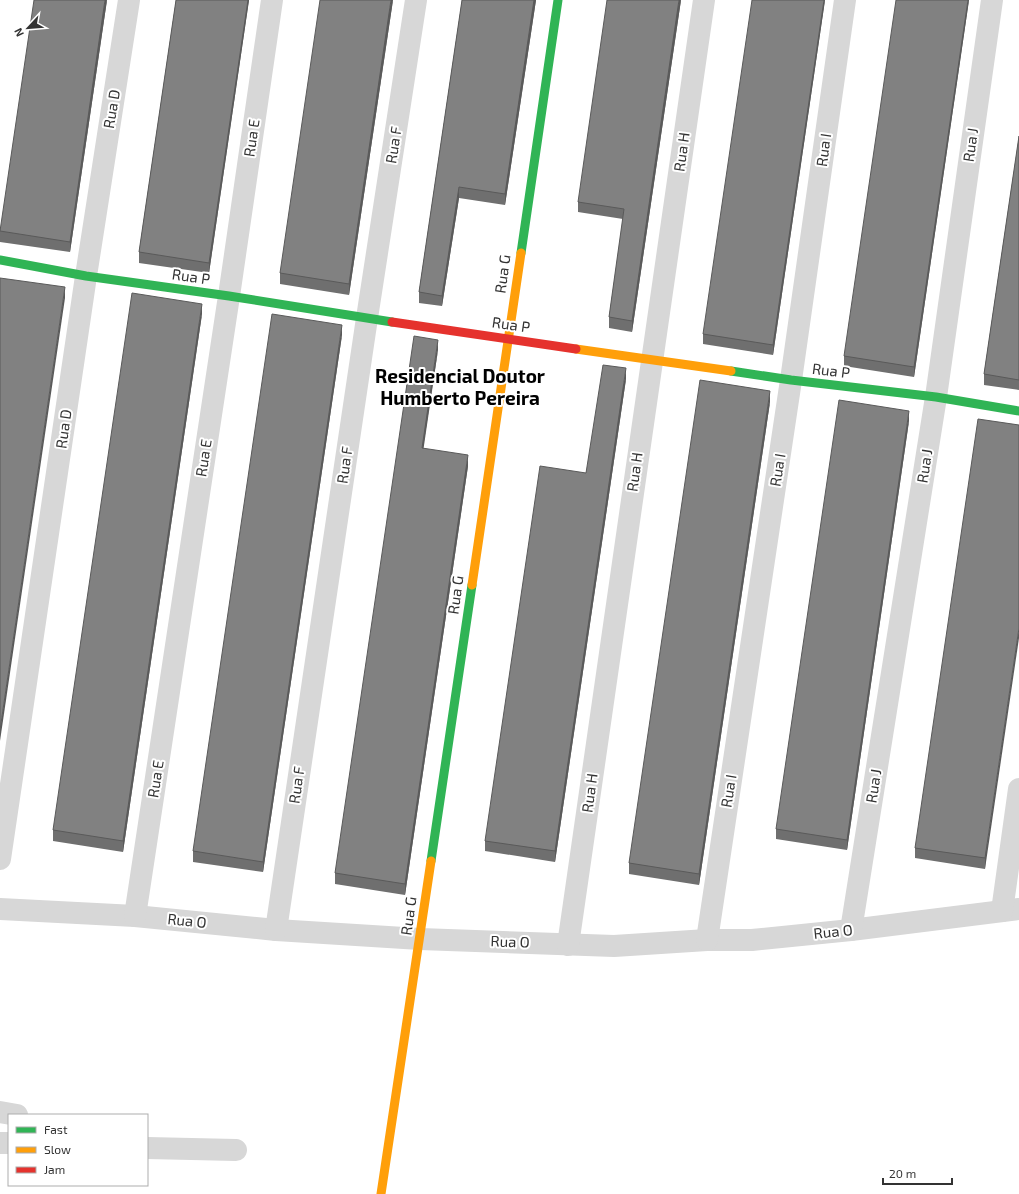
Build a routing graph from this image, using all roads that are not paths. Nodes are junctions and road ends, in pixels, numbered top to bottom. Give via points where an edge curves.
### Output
1 (129, 0) edge
2 (272, 0) edge
3 (416, 0) edge
4 (558, 0) edge
5 (704, 0) edge
6 (845, 0) edge
7 (992, 0) edge
8 (0, 260) edge
9 (86, 276) junction
10 (228, 296) junction
11 (367, 318) junction
12 (508, 338) junction
13 (651, 360) junction
14 (791, 380) junction
15 (936, 397) junction
16 (1019, 411) edge
17 (1019, 789) edge
18 (0, 859) edge
19 (0, 909) edge
20 (1010, 910) edge
21 (135, 916) junction
22 (276, 930) junction
23 (851, 930) junction
24 (420, 939) junction
25 (707, 940) junction
26 (568, 945) junction
27 (0, 1112) edge
28 (11, 1114) edge
29 (148, 1147) edge
30 (236, 1150) dead end
31 (381, 1194) edge

1 - 9 street, Rua D
2 - 10 street, Rua E
3 - 11 street, Rua F
4 - 12 street, Rua G
5 - 13 street, Rua H
6 - 14 street, Rua I
7 - 15 street, Rua J
8 - 9 street, Rua P
9 - 10 street, Rua P
9 - 18 street, Rua D
10 - 11 street, Rua P
10 - 21 street, Rua E
11 - 12 street, Rua P
11 - 22 street, Rua F
12 - 13 street, Rua P
12 - 24 street, Rua G
13 - 14 street, Rua P
13 - 26 street, Rua H
14 - 15 street, Rua P
14 - 25 street, Rua I
15 - 16 street, Rua P
15 - 23 street, Rua J
17 - 20 street
19 - 21 street, Rua O
20 - 23 street, Rua O
21 - 22 street, Rua O
22 - 24 street, Rua O
23 - 25 street, Rua O via 752,940
24 - 26 street, Rua O
24 - 31 street, Rua G
25 - 26 street, Rua O via 614,946
27 - 28 street
29 - 30 street

